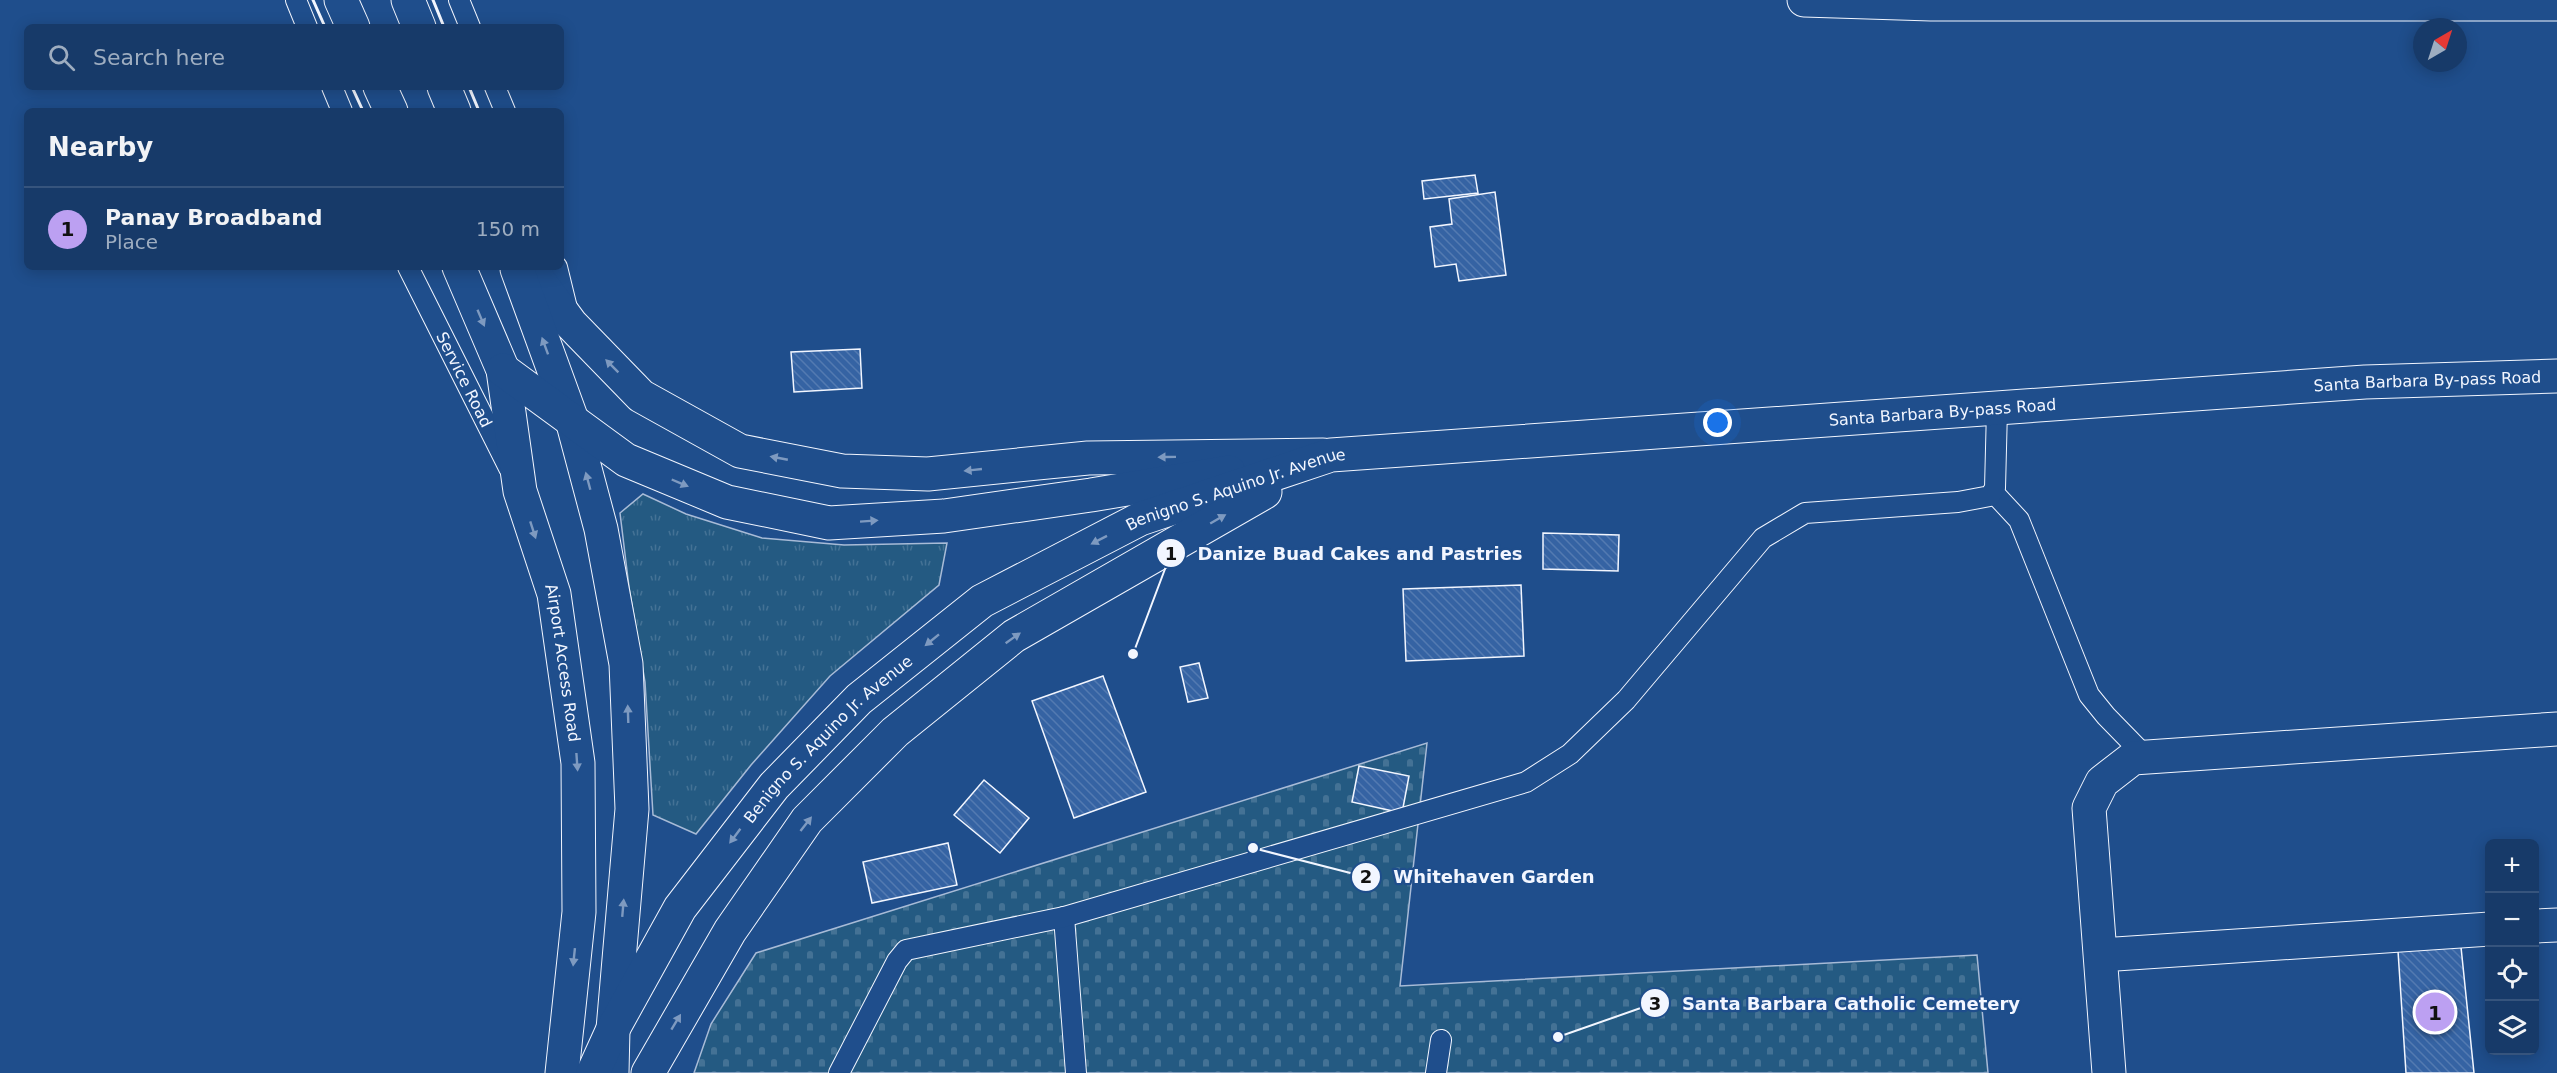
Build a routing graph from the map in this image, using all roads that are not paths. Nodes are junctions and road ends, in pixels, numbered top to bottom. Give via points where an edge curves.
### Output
1 (296, 0) edge
2 (341, 0) edge
3 (408, 0) edge
4 (459, 0) edge
5 (1804, 0) edge
6 (2557, 4) edge
7 (306, 24) edge
8 (352, 24) edge
9 (418, 24) edge
10 (469, 24) edge
11 (333, 90) edge
12 (381, 90) edge
13 (445, 90) edge
14 (496, 90) edge
15 (341, 108) edge
16 (390, 108) edge
17 (453, 108) edge
18 (504, 108) edge
19 (410, 270) edge
20 (460, 270) edge
21 (517, 270) edge
22 (531, 270) edge
23 (558, 270) edge
24 (571, 324) junction
25 (503, 370) junction
26 (2557, 376) edge
27 (1997, 409) junction
28 (572, 420) junction
29 (1330, 454) junction
30 (520, 491) junction
31 (1993, 492) junction
32 (2557, 729) edge
33 (2146, 757) junction
34 (1064, 917) junction
35 (2557, 925) edge
36 (2539, 926) edge
37 (2485, 929) edge
38 (2101, 955) junction
39 (613, 1029) junction
40 (1441, 1040) dead end
41 (562, 1073) edge
42 (593, 1073) edge
43 (612, 1073) edge
44 (648, 1073) edge
45 (839, 1073) edge
46 (1076, 1073) edge
47 (1436, 1073) edge
48 (2109, 1073) edge

1 - 7 lane
2 - 8 main road
3 - 9 main road
4 - 10 lane
5 - 6 main road via 1931,4
11 - 15 lane
12 - 16 main road
13 - 17 main road
14 - 18 lane
19 - 30 lane, Service Road
20 -> 25 main road, Airport Access Road
28 -> 21 main road
22 - 24 main road
23 - 24 lane
29 -> 24 main road via 1088,458 928,474 842,471 740,451 641,396
25 - 28 main road
25 - 30 main road, Airport Access Road
26 - 27 main road, Santa Barbara By-pass Road via 2366,382
27 - 29 main road, Santa Barbara By-pass Road
27 - 31 lane
28 -> 29 main road via 626,460 727,502 829,524 944,516
39 -> 28 main road via 632,809 626,664 601,529
29 -> 39 main road, Benigno S. Aquino Jr. Avenue via 1140,519 982,601 859,699 774,786 680,909
44 -> 29 main road, Benigno S. Aquino Jr. Avenue via 730,931 807,820 895,732 1014,636
30 -> 41 main road, Airport Access Road via 554,594 578,763 579,912
31 - 33 lane via 2019,520 2090,694
31 - 34 lane via 1985,498 1958,502 1805,513 1763,538 1626,700 1570,754 1526,782
32 - 33 main road
33 - 38 main road via 2133,758 2102,782 2090,808
34 - 45 lane via 906,950
34 - 46 lane
35 - 36 main road
37 - 38 main road
38 - 48 main road
39 - 42 main road, Benigno S. Aquino Jr. Avenue
39 - 43 main road
40 - 47 lane

